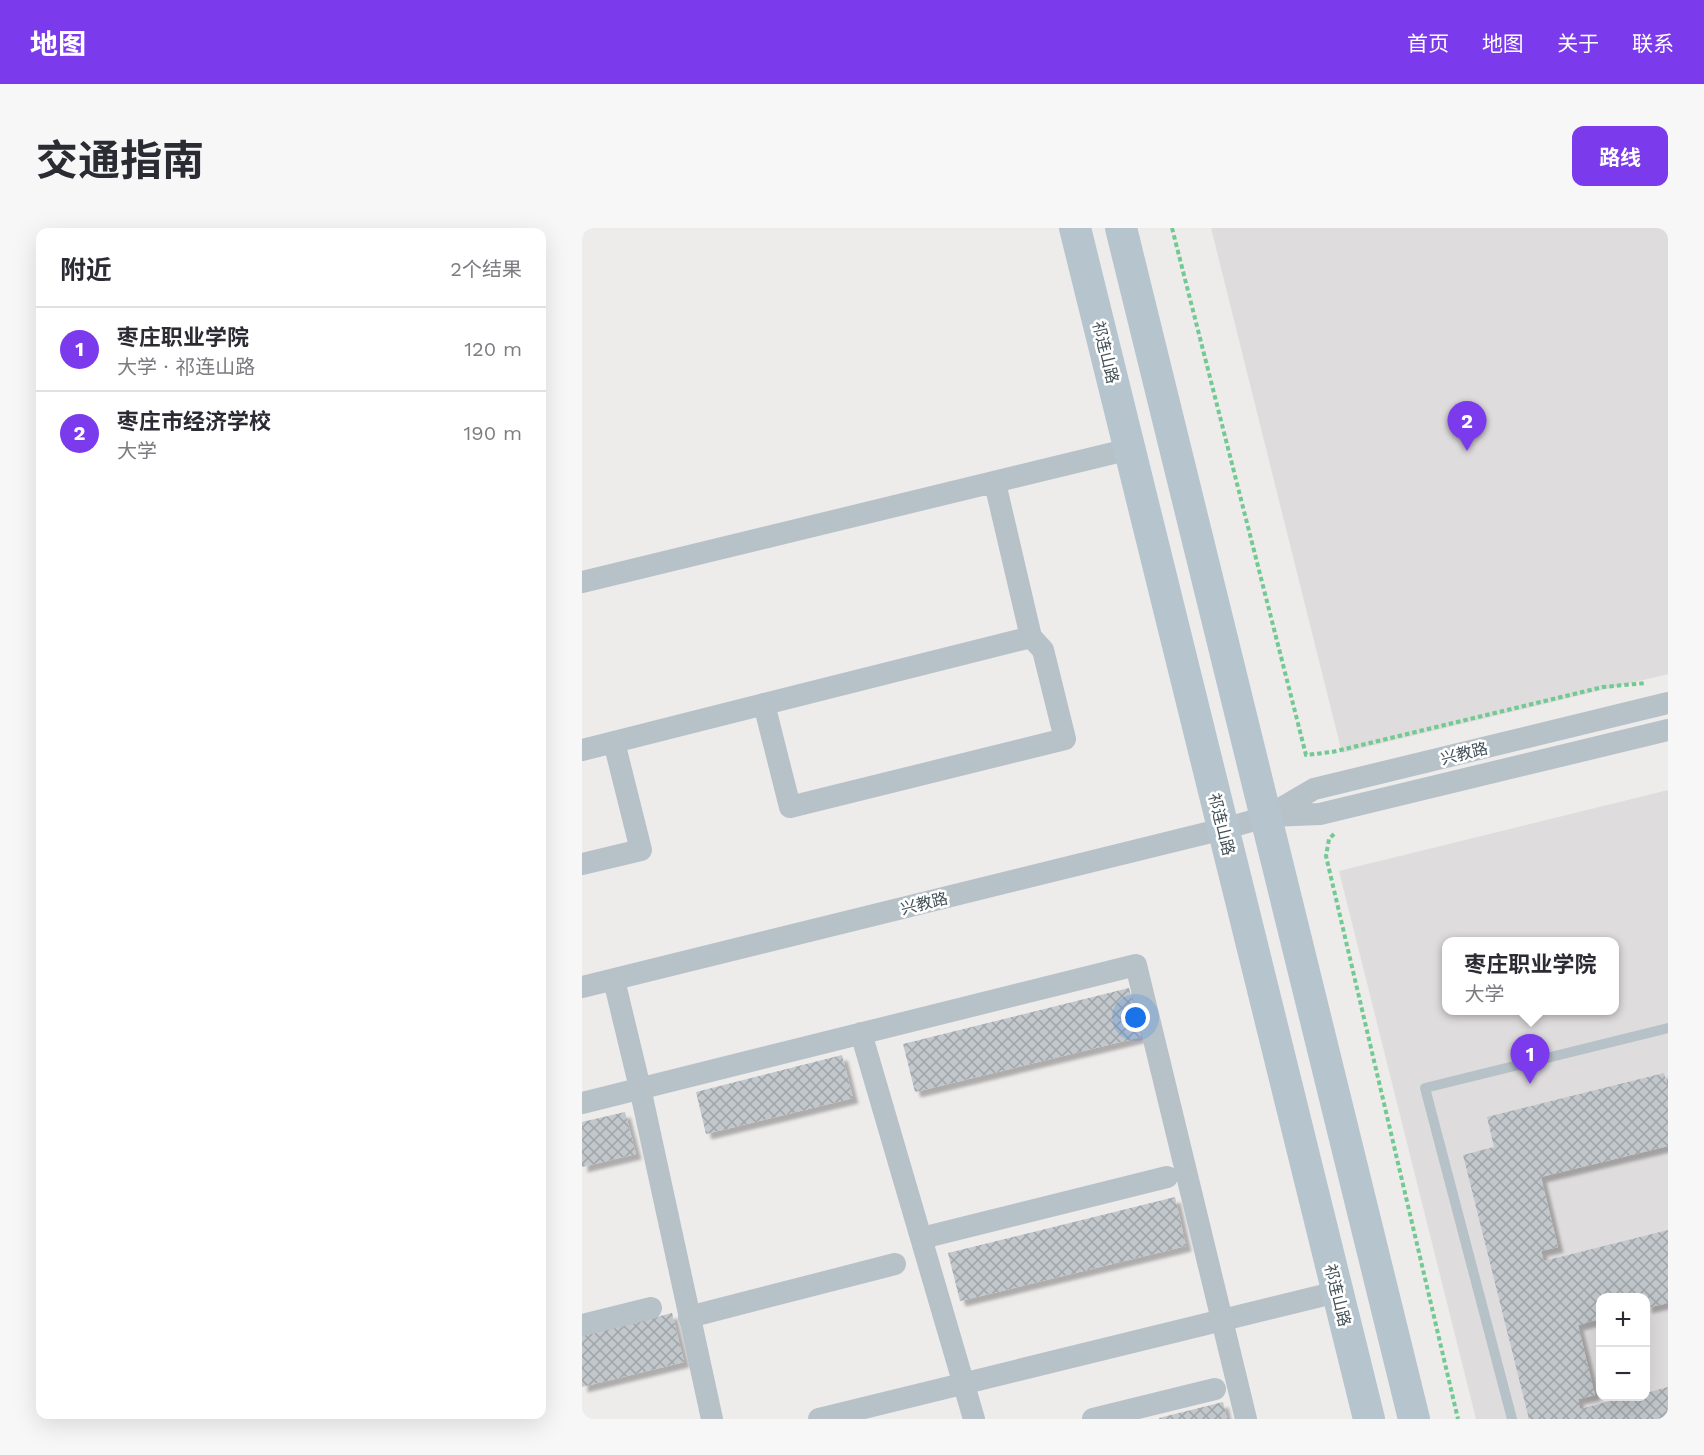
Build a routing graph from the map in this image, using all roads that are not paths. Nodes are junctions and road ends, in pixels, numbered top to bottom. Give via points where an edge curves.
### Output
1 (1076, 228) edge
2 (1121, 228) edge
3 (1130, 449) junction
4 (995, 483) junction
5 (582, 582) edge
6 (1031, 637) junction
7 (1668, 703) edge
8 (764, 704) junction
9 (1668, 730) edge
10 (614, 742) junction
11 (582, 750) edge
12 (1266, 817) junction
13 (1223, 829) junction
14 (582, 864) edge
15 (614, 980) junction
16 (582, 987) edge
17 (1668, 1028) edge
18 (861, 1033) junction
19 (640, 1088) junction
20 (582, 1103) edge
21 (1167, 1177) dead end
22 (922, 1238) junction
23 (895, 1264) dead end
24 (1380, 1281) junction
25 (1337, 1292) junction
26 (651, 1308) dead end
27 (689, 1317) junction
28 (1222, 1318) junction
29 (582, 1325) edge
30 (965, 1383) junction
31 (1215, 1389) dead end
32 (712, 1419) edge
33 (819, 1419) edge
34 (974, 1419) edge
35 (1093, 1419) edge
36 (1246, 1419) edge
37 (1369, 1419) edge
38 (1414, 1419) edge
39 (1512, 1419) edge

1 - 3 main road, 祁连山路
2 - 12 main road
3 - 4 street
3 - 13 main road, 祁连山路
4 - 5 street
4 - 6 street
6 - 8 street
6 - 8 street via 1043,651 1065,739 790,807
7 - 12 street, 兴教路 via 1314,789
8 - 10 street
9 - 12 street, 兴教路 via 1320,814
10 - 11 street
10 - 14 street via 641,850
12 - 13 street, 兴教路
12 - 24 main road
13 - 15 street, 兴教路
13 - 25 main road, 祁连山路
15 - 16 street, 兴教路
15 - 19 street
17 - 39 lane via 1425,1088
18 - 19 street
18 - 22 street
18 - 28 street via 1136,965
19 - 20 street
19 - 27 street
21 - 22 street
22 - 30 street
23 - 27 street
24 - 25 main road
24 - 38 main road
25 - 28 street
25 - 37 main road, 祁连山路
26 - 29 street
27 - 32 street
28 - 30 street
28 - 36 street
30 - 33 street
30 - 34 street
31 - 35 street

